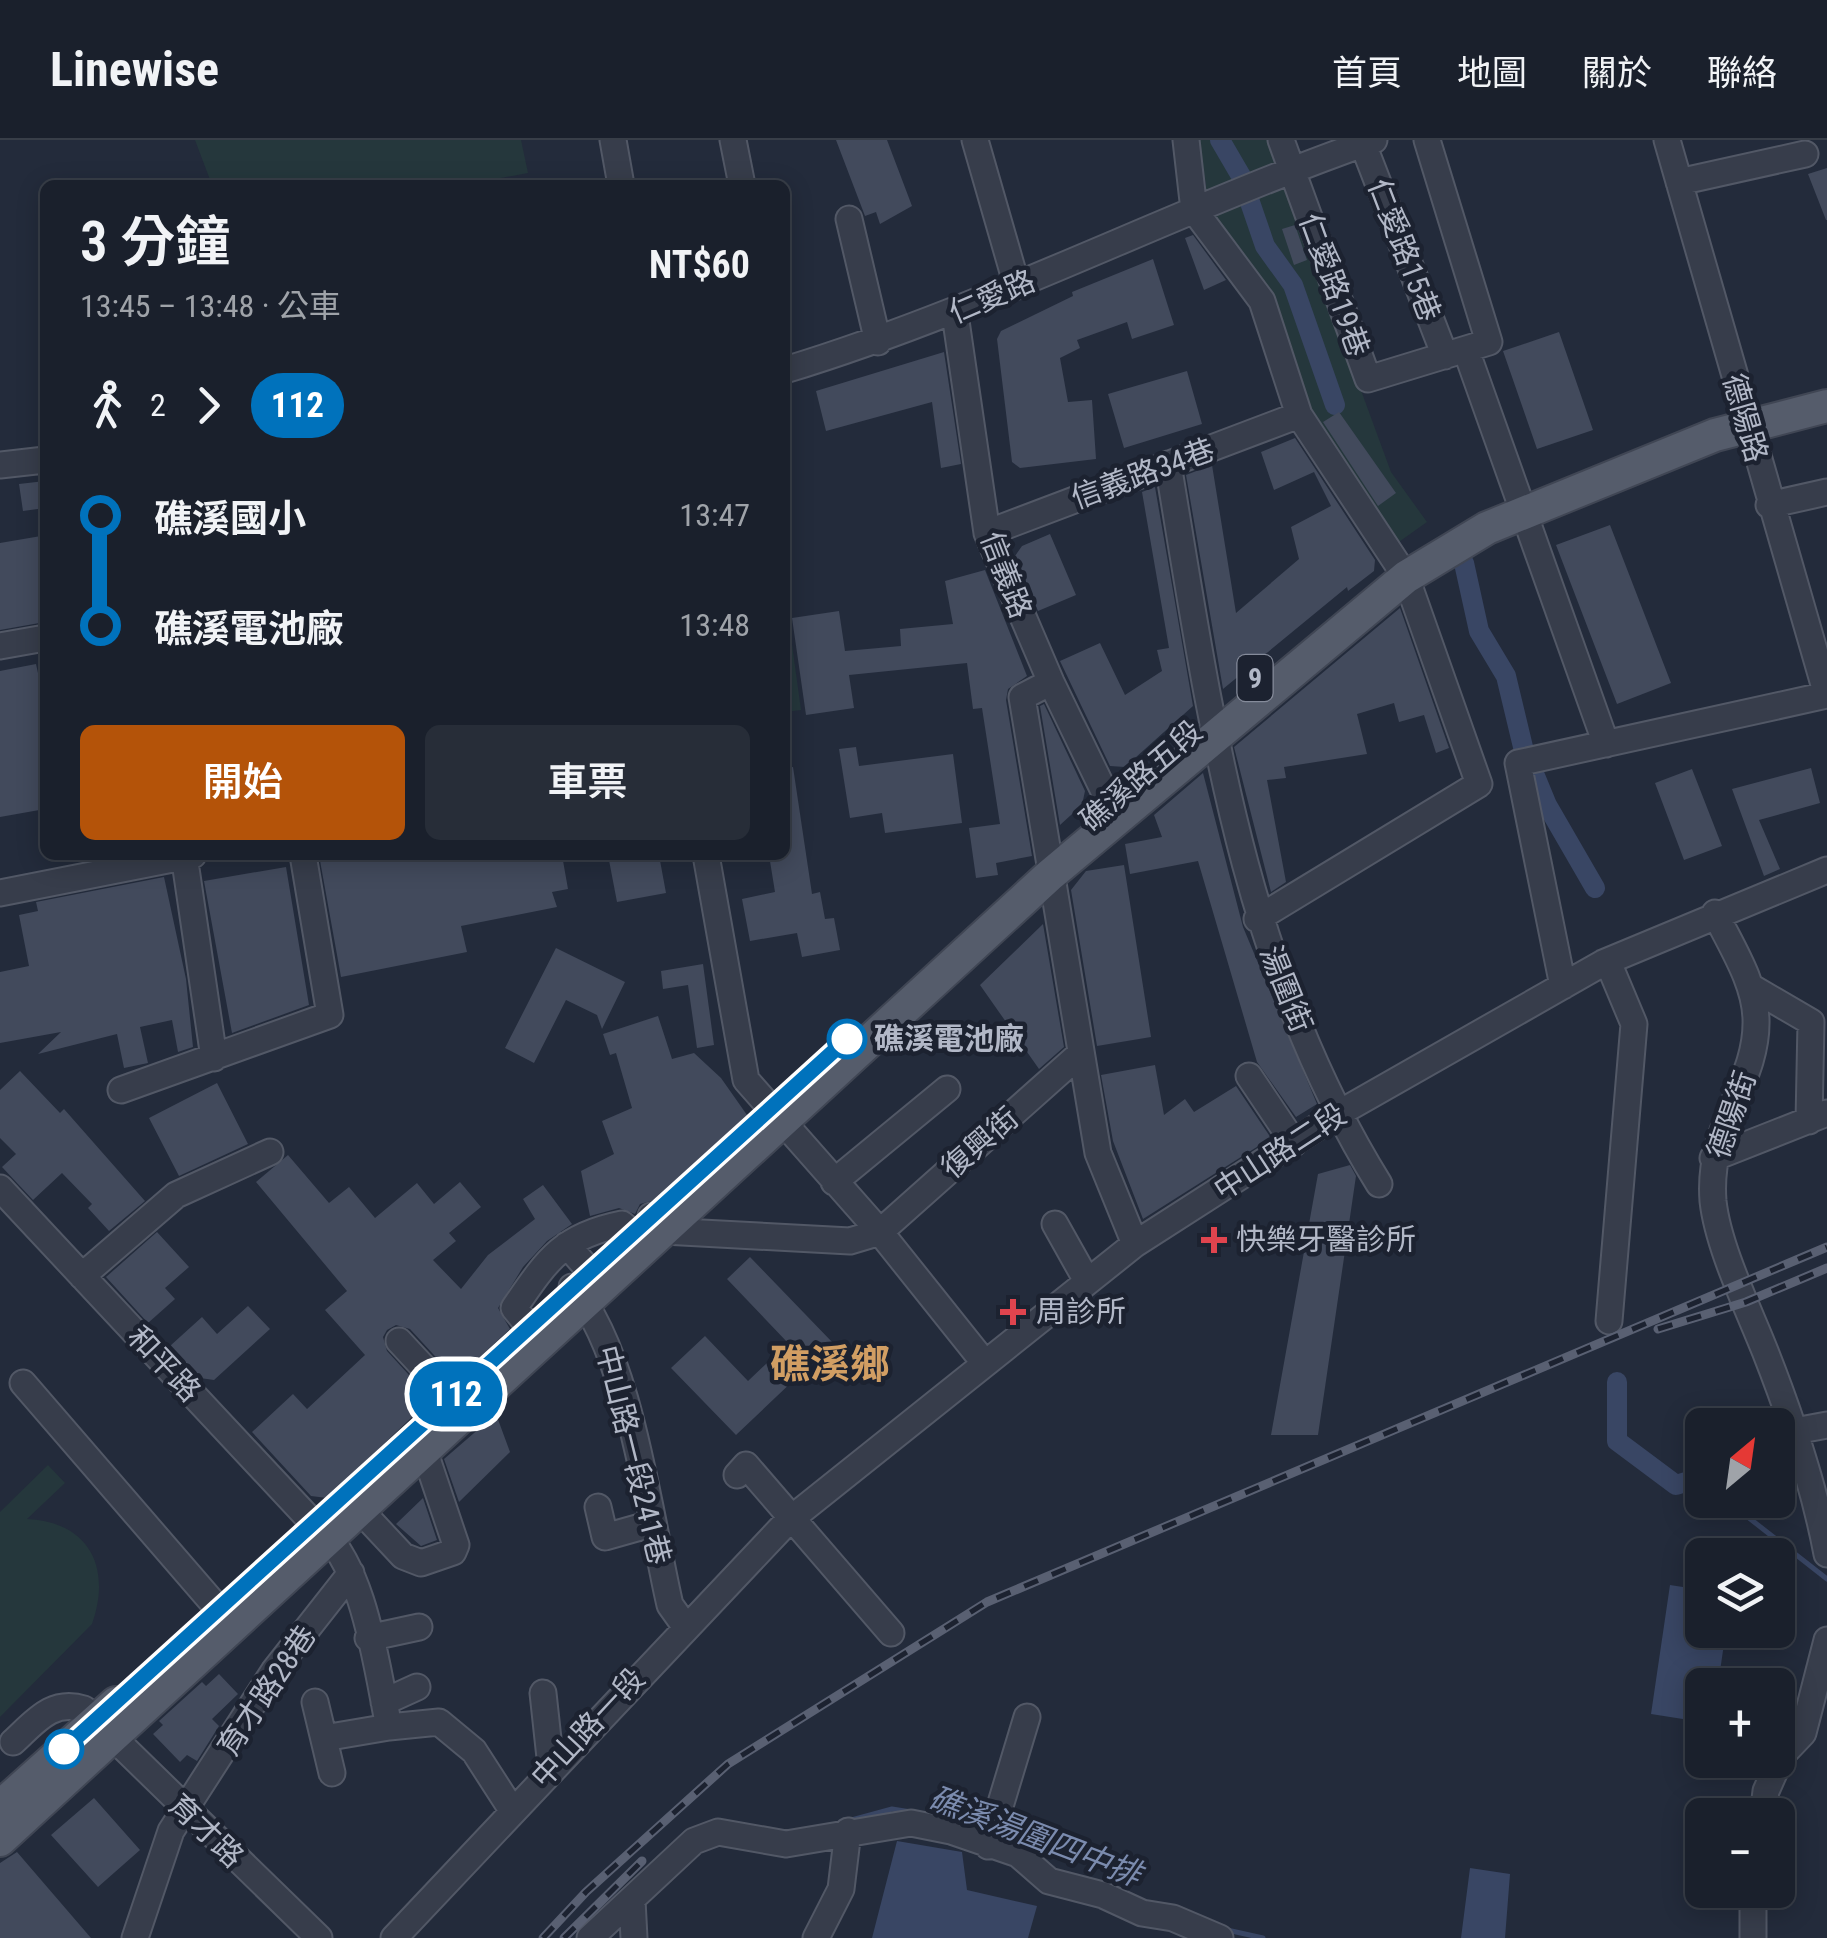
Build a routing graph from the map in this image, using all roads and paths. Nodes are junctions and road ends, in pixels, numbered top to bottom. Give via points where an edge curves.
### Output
1 (613, 140) edge
2 (733, 140) edge
3 (976, 140) edge
4 (1186, 140) edge
5 (1281, 140) edge
6 (1427, 140) edge
7 (1667, 140) edge
8 (1369, 142) edge
9 (1804, 154) dead end
10 (1281, 176) junction
11 (620, 180) edge
12 (741, 180) edge
13 (1679, 182) junction
14 (1205, 205) junction
15 (849, 218) dead end
16 (1016, 286) junction
17 (955, 314) junction
18 (878, 342) junction
19 (1456, 353) junction
20 (790, 368) edge
21 (1827, 387) edge
22 (1827, 406) edge
23 (1298, 415) junction
24 (1745, 416) junction
25 (40, 460) edge
26 (0, 464) edge
27 (1168, 464) junction
28 (1827, 492) edge
29 (1521, 505) junction
30 (1769, 506) junction
31 (987, 534) junction
32 (1401, 568) junction
33 (40, 639) edge
34 (0, 646) edge
35 (1050, 682) junction
36 (1827, 695) edge
37 (1212, 726) junction
38 (1606, 744) junction
39 (1114, 810) junction
40 (167, 860) edge
41 (188, 860) edge
42 (304, 860) edge
43 (707, 860) edge
44 (1049, 866) junction
45 (1827, 870) edge
46 (0, 893) edge
47 (1715, 914) junction
48 (1257, 918) junction
49 (1608, 962) junction
50 (1562, 986) junction
51 (1751, 987) junction
52 (1080, 1054) junction
53 (214, 1058) junction
54 (1249, 1076) dead end
55 (947, 1089) dead end
56 (121, 1090) dead end
57 (1336, 1115) junction
58 (775, 1117) junction
59 (1818, 1117) edge
60 (1294, 1143) junction
61 (270, 1152) dead end
62 (1712, 1158) junction
63 (834, 1182) junction
64 (1379, 1184) dead end
65 (0, 1188) edge
66 (1055, 1224) dead end
67 (649, 1231) junction
68 (880, 1232) junction
69 (1135, 1244) junction
70 (567, 1245) junction
71 (82, 1276) junction
72 (1086, 1282) junction
73 (588, 1287) junction
74 (1609, 1321) dead end
75 (535, 1334) junction
76 (399, 1340) dead end
77 (983, 1361) junction
78 (23, 1383) dead end
79 (458, 1405) junction
80 (1786, 1408) edge
81 (1827, 1424) edge
82 (1795, 1432) joint
83 (424, 1450) junction
84 (737, 1475) dead end
85 (598, 1507) dead end
86 (360, 1510) junction
87 (790, 1520) junction
88 (652, 1524) junction
89 (323, 1530) junction
90 (1827, 1554) edge
91 (352, 1573) junction
92 (226, 1618) junction
93 (685, 1626) junction
94 (419, 1628) dead end
95 (890, 1633) dead end
96 (368, 1638) junction
97 (1827, 1640) edge
98 (416, 1687) dead end
99 (543, 1693) dead end
100 (315, 1702) dead end
101 (387, 1715) junction
102 (1026, 1717) dead end
103 (103, 1730) junction
104 (324, 1738) junction
105 (13, 1742) dead end
106 (551, 1767) junction
107 (332, 1773) dead end
108 (1765, 1798) edge
109 (0, 1807) edge
110 (512, 1810) junction
111 (185, 1811) junction
112 (848, 1830) junction
113 (0, 1840) edge
114 (988, 1846) junction
115 (632, 1900) junction
116 (1752, 1908) edge
117 (135, 1938) edge
118 (319, 1938) edge
119 (394, 1938) edge
120 (590, 1938) edge
121 (634, 1938) edge
122 (816, 1938) edge
123 (1220, 1938) edge
124 (1753, 1938) edge

1 - 11 street
2 - 12 street
3 - 16 street
4 - 14 street
5 - 10 street
6 - 19 street via 1489,342
7 - 13 street, 德陽路
8 - 10 street, 仁愛路
8 - 19 street, 仁愛路15巷
9 - 13 street
10 - 14 street, 仁愛路
10 - 19 street, 仁愛路19巷 via 1368,379
13 - 24 street, 德陽路
14 - 16 street, 仁愛路
14 - 23 street via 1262,301
15 - 18 street
16 - 17 street, 仁愛路
17 - 18 street, 仁愛路
17 - 31 street, 信義路
18 - 20 street, 仁愛路
19 - 29 street, 仁愛路15巷
21 - 24 main road, 礁溪路五段 / 9
22 - 24 main road, 礁溪路五段 / 9
23 - 27 street, 信義路34巷
23 - 32 street
24 - 29 main road, 礁溪路五段 / 9
24 - 30 street, 德陽路
25 - 26 street
27 - 31 street, 信義路34巷
27 - 37 street
28 - 30 street
29 - 32 main road, 礁溪路五段 / 9
29 - 38 street, 仁愛路15巷
30 - 36 street, 德陽路
31 - 35 street, 信義路
32 - 37 main road, 礁溪路五段 / 9
32 - 48 street, 湯圍街 via 1480,784
33 - 34 street
35 - 39 street, 信義路
35 - 44 street via 1022,698
36 - 38 street
37 - 39 main road, 礁溪路五段 / 9
37 - 48 street
38 - 50 street via 1518,763
39 - 44 main road, 礁溪路五段 / 9
40 - 46 street
41 - 53 street
42 - 53 street via 330,1016
43 - 58 street via 746,1080
44 - 52 street
44 - 58 main road, 礁溪路五段 / 9
45 - 47 street, 中山路二段
47 - 49 street, 中山路二段
47 - 51 street, 德陽街
48 - 57 street, 湯圍街
49 - 50 street, 中山路二段
49 - 74 street via 1634,1024
50 - 57 street, 中山路二段
51 - 59 street via 1811,1022
51 - 62 street, 德陽街 via 1751,1059
52 - 68 street, 復興街
52 - 69 street via 1098,1153
53 - 56 street
54 - 60 street
55 - 63 street
57 - 60 street, 中山路二段
57 - 64 street, 湯圍街
58 - 63 street
58 - 67 main road, 9
59 - 62 street
60 - 69 street, 中山路二段
61 - 71 street via 176,1195
62 - 80 street, 德陽街 via 1714,1205
63 - 68 street
65 - 71 street, 和平路
66 - 72 street
67 - 68 street via 850,1242
67 - 70 street via 622,1224 585,1232
67 - 73 main road, 9
68 - 77 street
69 - 72 street, 中山路二段
70 - 73 street, 中山路一段241巷
70 - 75 street via 544,1264 514,1308
71 - 89 street, 和平路
72 - 77 street, 中山路二段
73 - 75 main road, 9
73 - 88 street, 中山路一段241巷 via 613,1352
75 - 79 main road, 9
76 - 79 street
77 - 87 street, 中山路二段
78 - 92 street
79 - 83 main road, 9
79 - 89 main road, 9
81 - 82 street
82 - 90 street, 德陽街
83 - 86 main road, 9
83 - 86 street via 453,1552 420,1563 404,1556
84 - 87 street via 746,1465
85 - 88 street via 605,1537
86 - 89 main road, 9
87 - 93 street, 中山路一段
87 - 95 street
88 - 93 street, 中山路一段241巷 via 670,1604
89 - 91 street, 和平路
89 - 92 main road, 9
91 - 96 street, 和平路
91 - 111 street, 育才路28巷 via 274,1671
92 - 103 main road, 9
93 - 106 street, 中山路一段
94 - 96 street
96 - 101 street, 和平路
97 - 108 street via 1802,1733 1782,1755
98 - 101 street
99 - 106 street
100 - 104 street
101 - 104 street
101 - 110 street via 438,1722 474,1751
102 - 114 street
103 - 105 street via 84,1709 66,1704 46,1711
103 - 109 main road, 9
103 - 111 street, 育才路
103 - 113 main road, 9
104 - 107 street
106 - 110 street, 中山路一段
110 - 119 street, 中山路一段
111 - 117 street, 育才路28巷 via 171,1831
111 - 118 street, 育才路
112 - 114 street via 912,1824
112 - 115 street via 786,1844 718,1832 694,1842
112 - 122 street via 840,1889
114 - 123 street via 1018,1854 1049,1881
115 - 120 street
115 - 121 street
116 - 124 street

